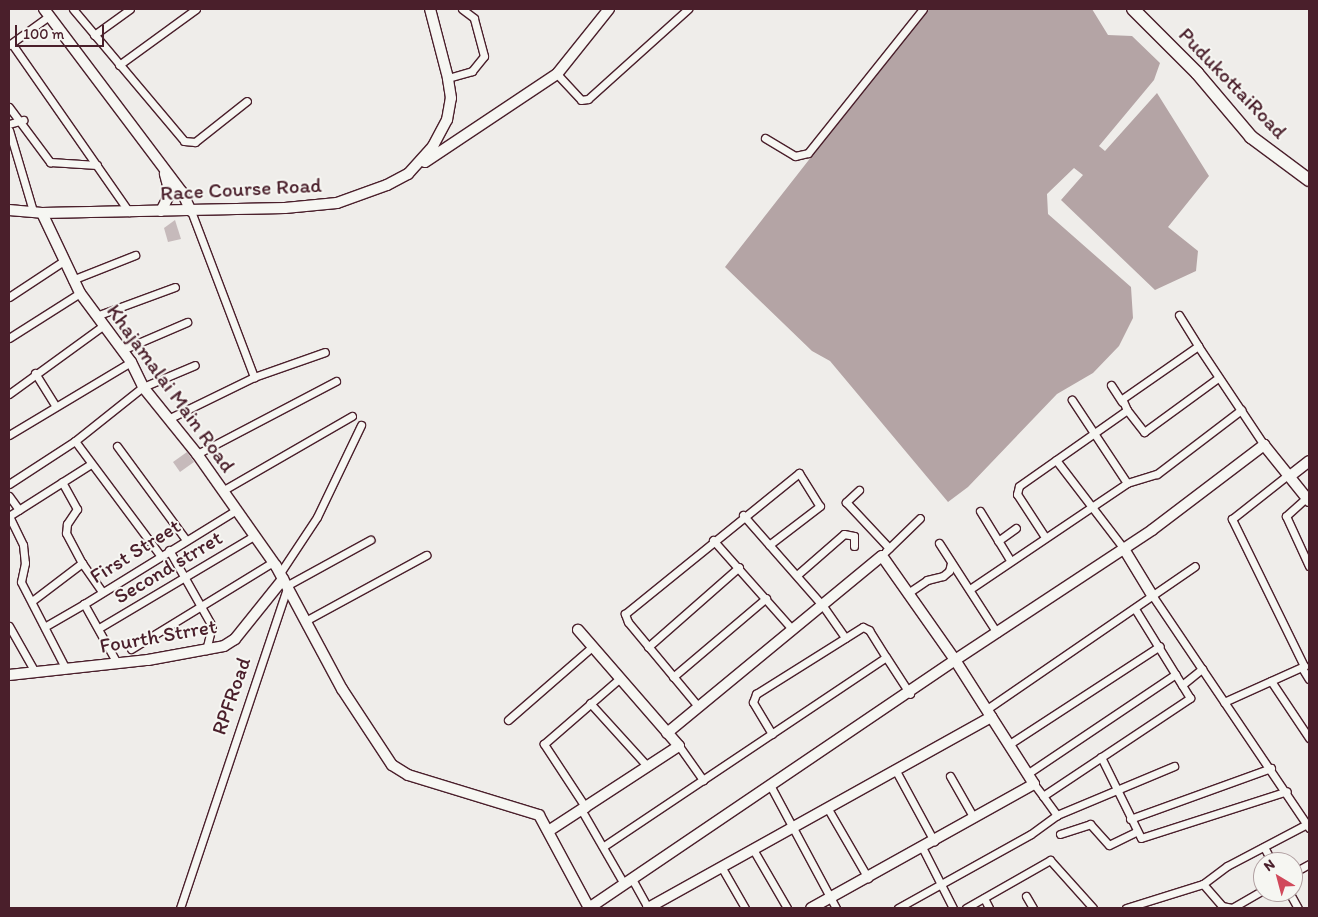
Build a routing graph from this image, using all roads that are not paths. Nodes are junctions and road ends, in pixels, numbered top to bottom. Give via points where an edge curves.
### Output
1 (73, 9) edge
2 (130, 9) edge
3 (196, 9) edge
4 (430, 9) edge
5 (462, 9) edge
6 (609, 9) edge
7 (688, 9) edge
8 (923, 9) edge
9 (1133, 9) edge
10 (1145, 9) edge
11 (48, 11) edge
12 (94, 35) junction
13 (10, 45) edge
14 (119, 65) junction
15 (557, 74) junction
16 (448, 78) junction
17 (247, 101) dead end
18 (9, 107) edge
19 (23, 120) junction
20 (9, 124) edge
21 (9, 130) edge
22 (765, 138) dead end
23 (97, 165) junction
24 (162, 166) junction
25 (1309, 170) edge
26 (408, 174) junction
27 (1309, 180) edge
28 (9, 210) edge
29 (161, 211) junction
30 (191, 211) junction
31 (37, 212) junction
32 (129, 212) junction
33 (135, 255) dead end
34 (62, 262) junction
35 (72, 280) junction
36 (175, 286) dead end
37 (80, 293) junction
38 (9, 297) edge
39 (1179, 315) dead end
40 (96, 316) junction
41 (187, 322) dead end
42 (104, 326) junction
43 (9, 338) edge
44 (1198, 346) junction
45 (122, 350) junction
46 (325, 352) dead end
47 (131, 362) junction
48 (195, 365) dead end
49 (35, 373) junction
50 (254, 377) junction
51 (1218, 378) junction
52 (336, 381) dead end
53 (1110, 385) dead end
54 (144, 387) junction
55 (9, 394) edge
56 (1072, 400) dead end
57 (1122, 402) junction
58 (56, 406) junction
59 (1127, 410) junction
60 (1241, 410) junction
61 (352, 416) dead end
62 (168, 419) junction
63 (361, 425) dead end
64 (1093, 434) junction
65 (9, 435) edge
66 (75, 441) junction
67 (1264, 445) junction
68 (117, 446) dead end
69 (197, 454) junction
70 (1056, 460) junction
71 (1309, 461) edge
72 (91, 464) junction
73 (1290, 475) junction
74 (62, 482) junction
75 (1127, 483) junction
76 (9, 484) edge
77 (859, 490) dead end
78 (222, 491) junction
79 (9, 496) edge
80 (1308, 500) edge
81 (1090, 507) junction
82 (19, 510) junction
83 (236, 510) junction
84 (980, 511) dead end
85 (743, 514) junction
86 (9, 516) edge
87 (920, 518) dead end
88 (1016, 528) dead end
89 (254, 536) junction
90 (1045, 537) junction
91 (186, 540) junction
92 (370, 540) dead end
93 (713, 540) junction
94 (998, 541) junction
95 (939, 543) dead end
96 (769, 545) junction
97 (854, 546) dead end
98 (1124, 549) junction
99 (169, 550) junction
100 (886, 552) junction
101 (160, 555) junction
102 (426, 555) dead end
103 (1010, 560) junction
104 (273, 562) junction
105 (950, 562) junction
106 (82, 563) junction
107 (1195, 566) dead end
108 (1309, 566) edge
109 (739, 567) junction
110 (797, 575) junction
111 (185, 577) junction
112 (284, 579) junction
113 (970, 589) junction
114 (102, 592) junction
115 (908, 593) junction
116 (1152, 595) junction
117 (766, 598) junction
118 (32, 601) junction
119 (84, 604) junction
120 (202, 606) junction
121 (823, 606) junction
122 (1135, 609) dead end
123 (307, 620) junction
124 (9, 626) edge
125 (46, 626) junction
126 (99, 628) junction
127 (578, 630) dead end
128 (793, 630) junction
129 (997, 633) junction
130 (845, 638) junction
131 (1160, 646) junction
132 (648, 647) junction
133 (592, 648) junction
134 (131, 649) dead end
135 (206, 650) junction
136 (886, 657) junction
137 (955, 660) junction
138 (117, 663) junction
139 (1305, 664) edge
140 (66, 669) junction
141 (1202, 669) junction
142 (35, 672) junction
143 (1176, 674) junction
144 (9, 675) edge
145 (673, 677) junction
146 (619, 679) junction
147 (1309, 680) edge
148 (1271, 681) junction
149 (1182, 684) junction
150 (910, 694) junction
151 (1224, 702) junction
152 (590, 703) junction
153 (697, 705) junction
154 (989, 713) junction
155 (508, 720) dead end
156 (668, 732) junction
157 (772, 734) junction
158 (1309, 738) edge
159 (1008, 745) junction
160 (680, 746) junction
161 (1102, 757) junction
162 (1174, 766) dead end
163 (648, 767) junction
164 (1272, 768) junction
165 (896, 770) junction
166 (1027, 774) junction
167 (950, 776) dead end
168 (703, 780) junction
169 (1034, 784) junction
170 (770, 785) junction
171 (1287, 791) junction
172 (1118, 792) junction
173 (1043, 796) junction
174 (828, 809) junction
175 (584, 810) junction
176 (1057, 814) junction
177 (974, 818) junction
178 (1130, 819) junction
179 (1308, 826) edge
180 (794, 829) junction
181 (550, 830) junction
182 (1136, 832) junction
183 (1060, 834) dead end
184 (934, 841) junction
185 (604, 846) junction
186 (1264, 846) junction
187 (922, 847) junction
188 (754, 850) junction
189 (1267, 852) edge
190 (722, 868) junction
191 (868, 878) junction
192 (628, 882) junction
193 (941, 884) junction
194 (1203, 884) junction
195 (1026, 896) dead end
196 (1253, 896) edge
197 (831, 898) junction
198 (984, 898) junction
199 (1131, 907) edge
200 (180, 908) edge
201 (589, 908) edge
202 (648, 908) edge
203 (745, 908) edge
204 (787, 908) edge
205 (811, 908) edge
206 (836, 908) edge
207 (898, 908) edge
208 (953, 908) edge
209 (966, 908) edge
210 (989, 908) edge
211 (1033, 908) edge
212 (1093, 908) edge

1 - 12 street
2 - 12 street
3 - 14 street
4 - 16 street, Race Course Road
5 - 16 street via 474,18 484,56 472,71
6 - 15 street
7 - 15 street via 588,99 581,100
8 - 22 street via 808,152 795,156
9 - 27 highway, PudukottaiRoad via 1197,73 1251,137
10 - 25 highway via 1203,67 1257,131
11 - 13 street
11 - 24 street
12 - 14 street
13 - 23 street
14 - 17 street via 190,144
15 - 26 street
16 - 26 street, Race Course Road via 451,98 446,120 433,146
18 - 19 street
19 - 20 street
19 - 23 street via 50,162
21 - 31 street
23 - 32 street
24 - 29 street via 170,193
24 - 30 street
26 - 30 street, Race Course Road via 337,203
28 - 31 street, Race Course Road
29 - 30 street, Race Course Road
29 - 32 street, Race Course Road
30 - 50 street
31 - 32 street, Race Course Road
31 - 34 street, Khajamalai Main Road
33 - 35 street
34 - 35 street, Khajamalai Main Road
34 - 38 street
35 - 37 street, Khajamalai Main Road
36 - 40 street
37 - 40 street, Khajamalai Main Road
37 - 43 street
39 - 44 street
40 - 42 street, Khajamalai Main Road
41 - 45 street
42 - 45 street, Khajamalai Main Road
42 - 49 street
44 - 51 street
44 - 57 street via 1148,378
45 - 47 street, Khajamalai Main Road
46 - 50 street
47 - 54 street, Khajamalai Main Road
47 - 58 street
48 - 54 street
49 - 55 street
49 - 58 street
50 - 62 street
51 - 59 street via 1150,430 1139,429
51 - 60 street
52 - 69 street
53 - 57 street
54 - 62 street, Khajamalai Main Road
54 - 66 street
56 - 64 street
57 - 59 street
58 - 65 street
59 - 64 street
60 - 67 street
60 - 75 street via 1157,474
61 - 78 street
62 - 69 street, Khajamalai Main Road
63 - 112 street, RPFRoad
64 - 70 street
64 - 75 street
66 - 72 street
66 - 76 street
67 - 73 street
67 - 98 street
68 - 91 street
69 - 78 street, Khajamalai Main Road
70 - 81 street
70 - 90 street via 1016,489
71 - 73 street
72 - 74 street
72 - 101 street
73 - 80 street
73 - 139 street via 1232,519
74 - 82 street
74 - 106 street via 76,506 66,533
75 - 81 street
77 - 100 street via 846,502
78 - 83 street, Khajamalai Main Road
79 - 82 street
80 - 108 street via 1286,516
81 - 90 street
81 - 98 street via 1098,512
82 - 86 street
83 - 89 street, Khajamalai Main Road
83 - 91 street, First Street
84 - 94 street
85 - 93 street
85 - 96 street
85 - 96 street via 794,473 802,476 820,506
86 - 118 street via 23,545 25,562 21,582
87 - 100 street
88 - 94 street
89 - 104 street, Khajamalai Main Road
89 - 111 street, Second strret
90 - 103 street
91 - 99 street, First Street
92 - 112 street
93 - 109 street
93 - 132 street via 626,614
94 - 103 street
95 - 105 street
96 - 110 street
97 - 110 street via 854,536 844,534
98 - 116 street
98 - 129 street
99 - 101 street, First Street
99 - 111 street
100 - 115 street
100 - 121 street
101 - 114 street, First Street
102 - 123 street
103 - 113 street
104 - 112 street, Khajamalai Main Road
104 - 120 street
105 - 113 street
105 - 115 street via 950,571 944,576 927,580
106 - 114 street
106 - 118 street
107 - 116 street
109 - 117 street
109 - 132 street
110 - 121 street
111 - 120 street
111 - 126 street, Second strret
112 - 123 street, Khajamalai Main Road
112 - 135 street, Fourth Strret via 235,639
112 - 200 street, RPFRoad
113 - 129 street
114 - 119 street, First Street
115 - 137 street
116 - 141 street
116 - 154 street
117 - 128 street
117 - 145 street
118 - 125 street
119 - 125 street
119 - 126 street, First Street
120 - 134 street
120 - 135 street via 212,626
121 - 128 street
121 - 130 street
122 - 131 street
123 - 181 street, Khajamalai Main Road via 342,689 395,768 526,808 539,815
124 - 142 street
125 - 140 street
126 - 138 street, First Street
127 - 133 street
128 - 153 street
129 - 137 street
130 - 136 street via 866,628
130 - 157 street via 753,697
131 - 143 street
131 - 159 street
132 - 145 street
133 - 146 street
133 - 155 street
135 - 138 street, Fourth Strret
136 - 150 street
136 - 157 street
137 - 150 street
137 - 154 street
138 - 140 street, Fourth Strret
139 - 147 street
139 - 148 street
140 - 142 street, Fourth Strret
141 - 149 street
141 - 151 street
142 - 144 street, Fourth Strret
143 - 149 street
143 - 166 street
145 - 153 street
146 - 152 street
146 - 156 street
148 - 151 street
148 - 158 street
149 - 161 street via 1190,698
150 - 170 street
151 - 164 street
152 - 163 street
152 - 175 street via 544,744
153 - 156 street
154 - 159 street
154 - 165 street
156 - 160 street
157 - 168 street
159 - 166 street
160 - 163 street
160 - 168 street
161 - 172 street
161 - 173 street
162 - 172 street
163 - 175 street
164 - 171 street
164 - 178 street
165 - 174 street
165 - 184 street
166 - 169 street
167 - 177 street
168 - 185 street
169 - 173 street
169 - 177 street
170 - 180 street
170 - 192 street
171 - 179 street
171 - 182 street via 1144,838
172 - 176 street
172 - 178 street
173 - 176 street
174 - 180 street
174 - 191 street
175 - 181 street
175 - 185 street
176 - 193 street via 1031,834
177 - 184 street
178 - 182 street
179 - 186 street
180 - 188 street
180 - 197 street
181 - 201 street, Khajamalai Main Road
182 - 183 street via 1110,845 1090,824
184 - 187 street
185 - 192 street
186 - 189 street
186 - 194 street
187 - 191 street
187 - 193 street
188 - 190 street
188 - 204 street
190 - 202 street
190 - 203 street
191 - 197 street
192 - 201 street
192 - 202 street
193 - 207 street
193 - 208 street
194 - 196 street via 1222,906 1232,908
194 - 199 street
195 - 211 street
197 - 205 street
197 - 206 street
198 - 209 street
198 - 210 street
198 - 212 street via 1050,860

